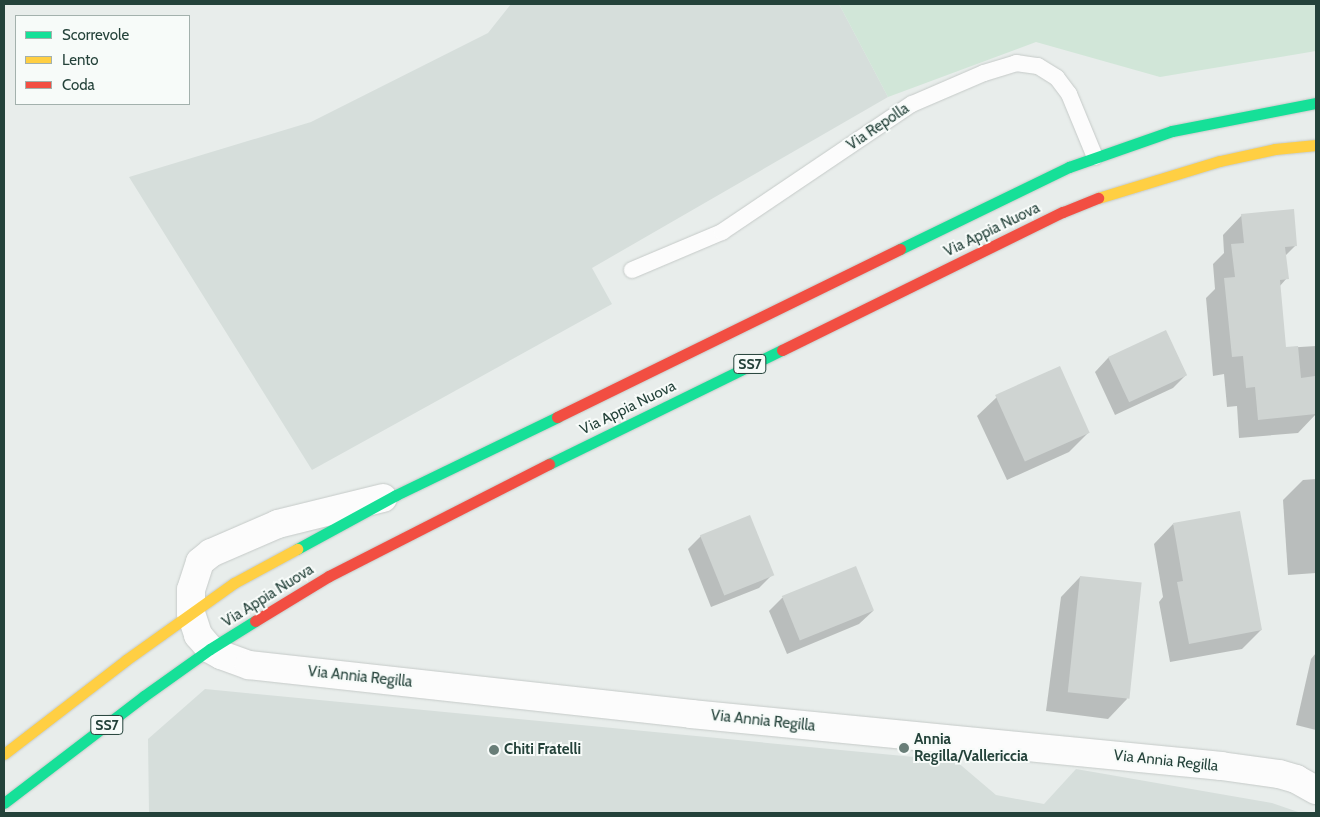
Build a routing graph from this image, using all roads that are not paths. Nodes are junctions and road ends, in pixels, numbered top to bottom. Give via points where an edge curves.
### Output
1 (1316, 103) edge
2 (1316, 145) edge
3 (1095, 157) junction
4 (632, 270) dead end
5 (396, 495) junction
6 (191, 613) junction
7 (210, 648) junction
8 (4, 754) edge
9 (1316, 790) edge
10 (4, 803) edge

1 - 3 main road, Via Appia Nuova / SS7 via 1172,131
2 - 7 main road, Via Appia Nuova / SS7 via 1275,149 1220,161 1109,194 1063,212 428,524 329,576
3 - 4 lane, Via Repolla via 1069,94 1057,78 1038,66 1016,63 912,104 722,232
3 - 5 main road, Via Appia Nuova / SS7 via 1041,180
5 - 6 main road, Via Appia Nuova / SS7 via 234,583
5 - 6 street via 278,524 211,553 200,562 196,571 191,590
6 - 7 street via 198,635
6 - 8 main road, Via Appia Nuova / SS7
7 - 9 street, Via Annia Regilla via 227,659 249,665 691,714 1220,766 1279,774
7 - 10 main road, Via Appia Nuova / SS7

